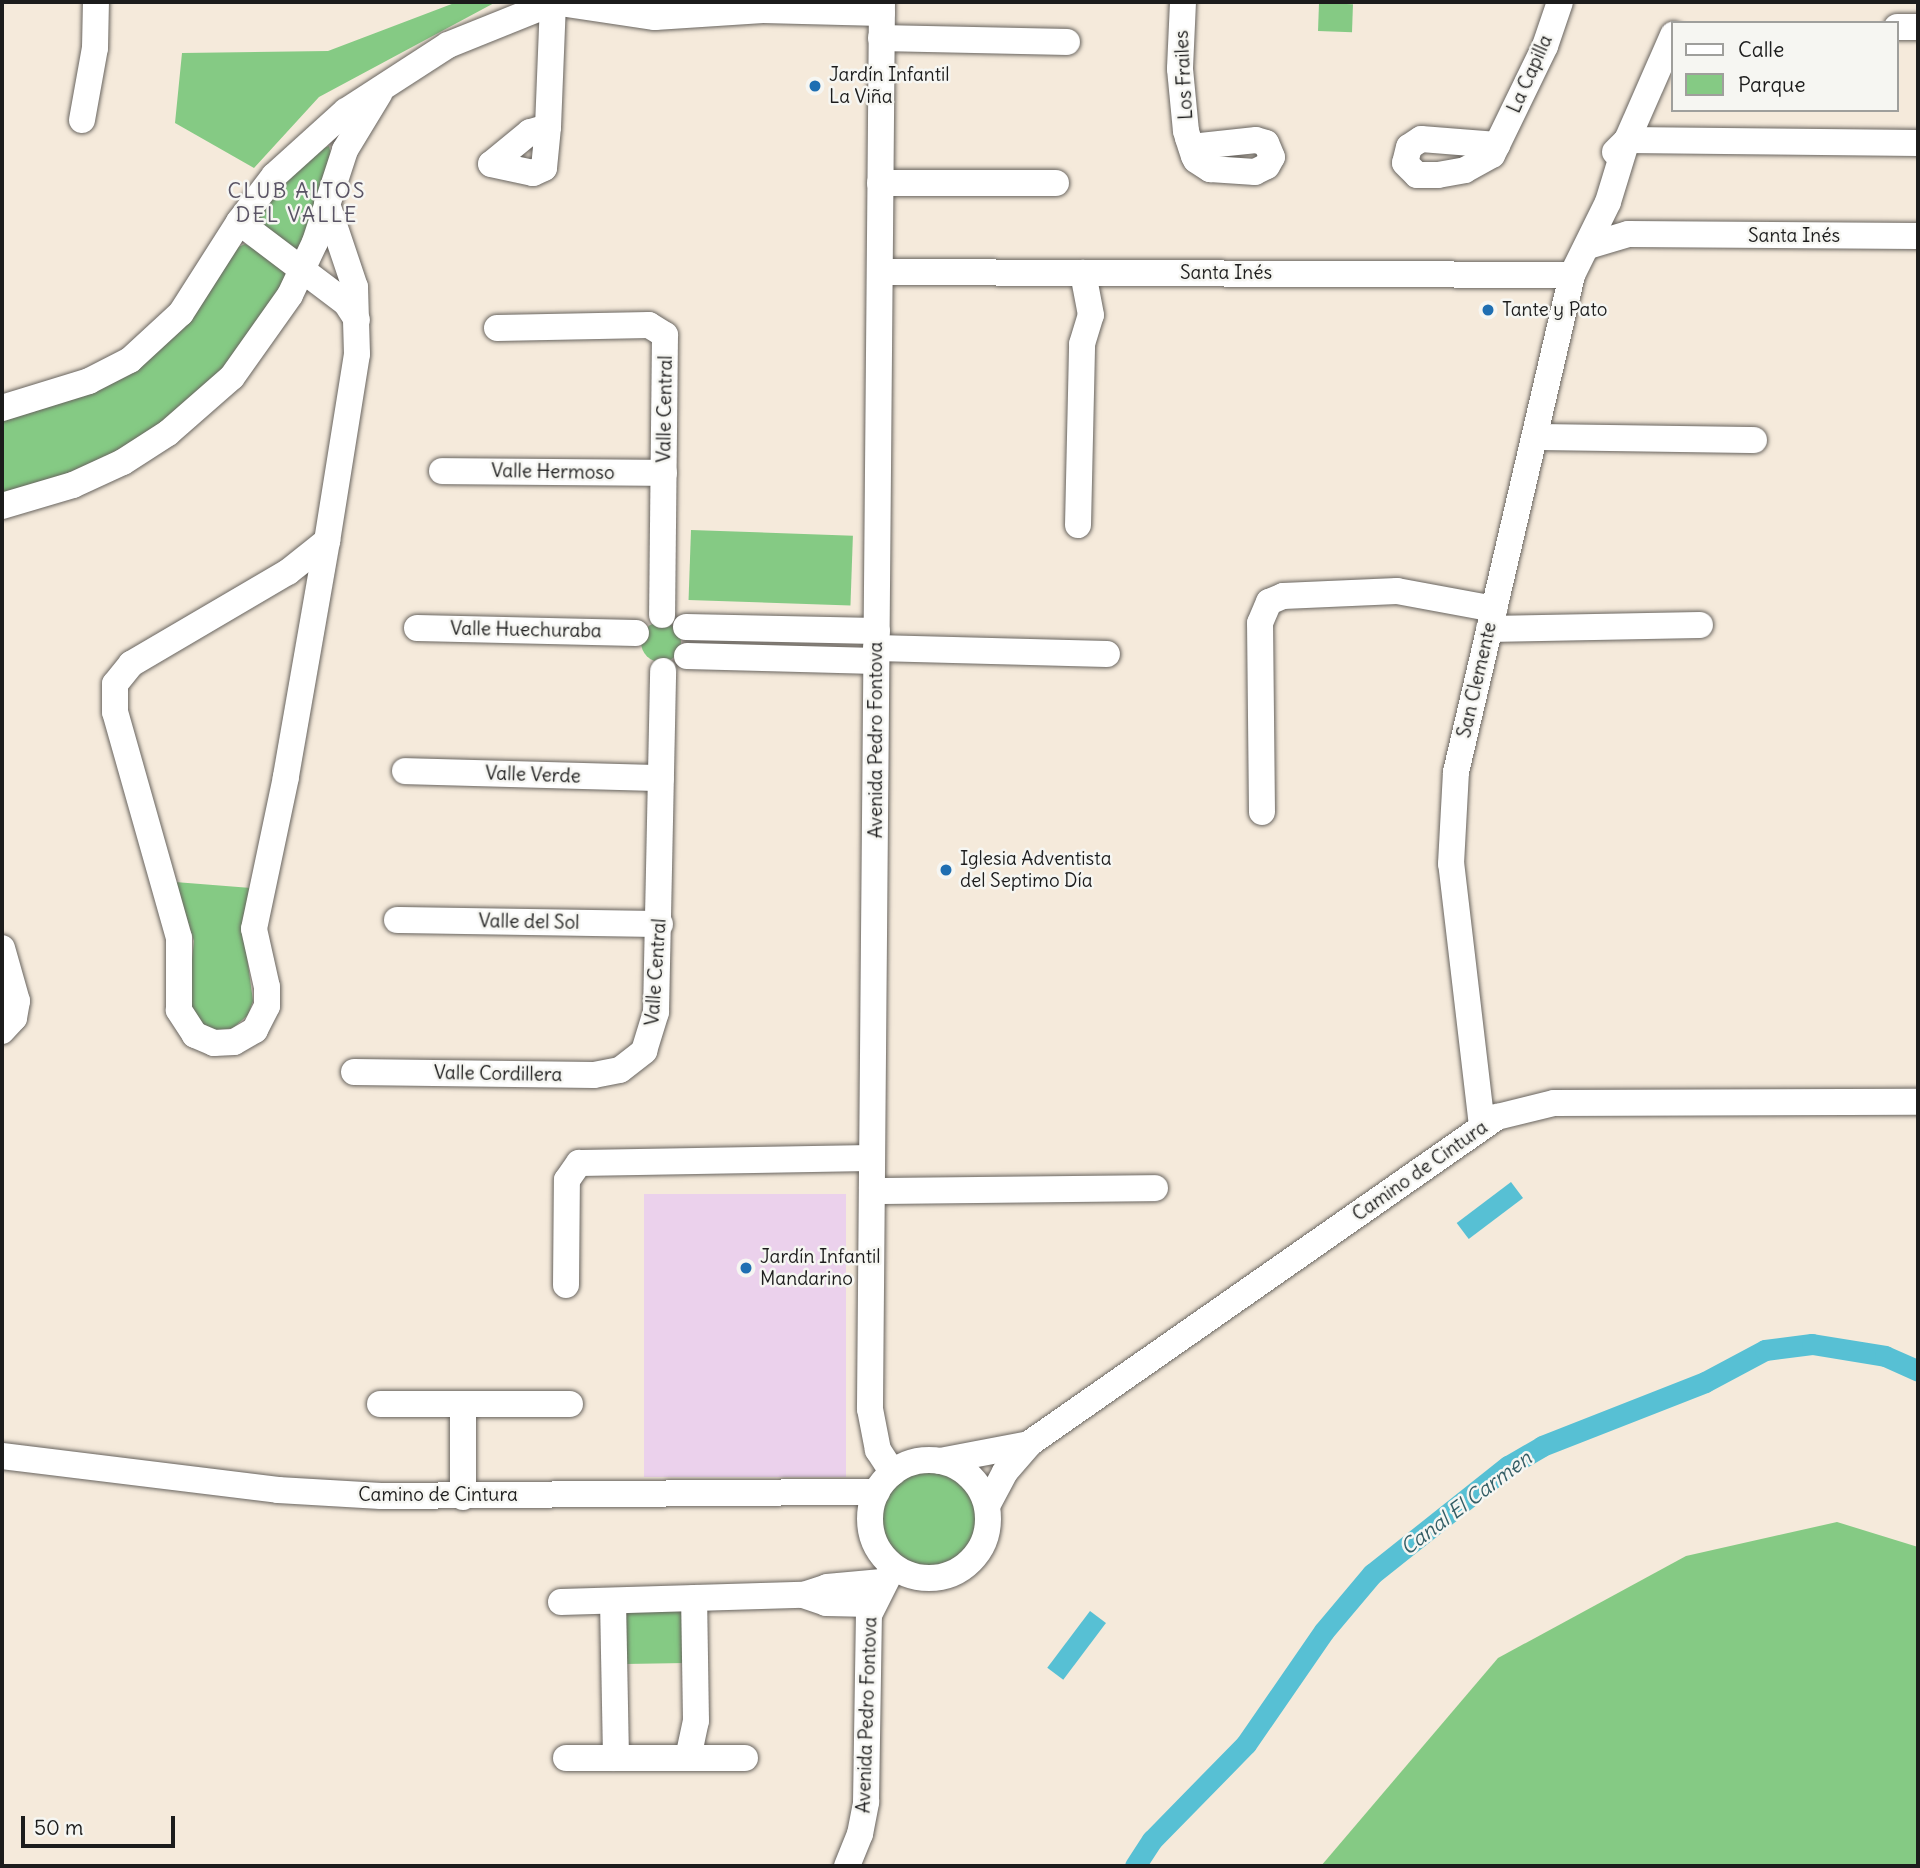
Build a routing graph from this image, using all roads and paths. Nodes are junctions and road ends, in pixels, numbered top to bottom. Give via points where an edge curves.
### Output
1 (96, 2) edge
2 (554, 2) edge
3 (1183, 2) edge
4 (1560, 2) edge
5 (837, 7) edge
6 (882, 18) edge
7 (1899, 27) edge
8 (1918, 27) edge
9 (1672, 37) edge
10 (1067, 42) dead end
11 (387, 83) junction
12 (82, 120) dead end
13 (548, 127) dead end
14 (1627, 140) junction
15 (1918, 143) edge
16 (1497, 145) dead end
17 (1191, 147) dead end
18 (880, 183) junction
19 (1056, 183) dead end
20 (327, 204) junction
21 (239, 222) junction
22 (1918, 236) edge
23 (1588, 246) junction
24 (302, 269) junction
25 (880, 272) junction
26 (1083, 273) junction
27 (1572, 275) junction
28 (358, 320) junction
29 (497, 328) dead end
30 (2, 408) edge
31 (1535, 437) junction
32 (1754, 440) dead end
33 (442, 471) dead end
34 (664, 473) junction
35 (2, 506) edge
36 (1078, 525) dead end
37 (327, 541) junction
38 (295, 567) junction
39 (320, 582) junction
40 (662, 615) junction
41 (1492, 619) junction
42 (1700, 625) dead end
43 (686, 627) junction
44 (417, 628) dead end
45 (636, 633) junction
46 (876, 647) junction
47 (1107, 654) dead end
48 (687, 656) junction
49 (663, 671) junction
50 (405, 771) dead end
51 (661, 778) junction
52 (1262, 812) dead end
53 (397, 920) dead end
54 (660, 924) junction
55 (2, 948) edge
56 (2, 1031) edge
57 (637, 1059) joint
58 (354, 1072) dead end
59 (1918, 1102) edge
60 (1482, 1125) junction
61 (872, 1158) junction
62 (1155, 1188) dead end
63 (872, 1191) junction
64 (566, 1285) dead end
65 (463, 1404) junction
66 (570, 1404) dead end
67 (380, 1405) dead end
68 (1030, 1443) junction
69 (2, 1456) edge
70 (939, 1461) junction
71 (885, 1483) junction
72 (463, 1497) junction
73 (987, 1506) junction
74 (883, 1584) junction
75 (694, 1598) junction
76 (613, 1601) junction
77 (561, 1602) dead end
78 (566, 1758) dead end
79 (616, 1758) junction
80 (688, 1758) junction
81 (745, 1758) dead end
82 (847, 1866) edge

1 - 12 street via 93,61
2 - 5 street via 655,16
2 - 11 street via 459,40
2 - 13 street
3 - 17 street, Los Frailes via 1180,69
4 - 16 street, La Capilla via 1545,46
5 - 6 street
6 - 10 street
6 - 18 street, Avenida Pedro Fontova
7 - 8 street
9 - 14 street
11 - 20 street via 345,150
11 - 21 street via 293,158
14 - 15 street
14 - 23 street via 1612,156 1594,196
18 - 19 street
18 - 25 street, Avenida Pedro Fontova
20 - 24 street
20 - 28 street via 352,275
21 - 24 street
21 - 30 street via 181,313 151,344 89,381
22 - 23 street, Santa Inés via 1628,234
23 - 27 street, San Clemente
24 - 28 street via 346,303
24 - 35 street via 250,357 214,396 168,433 73,485
25 - 26 street, Santa Inés
25 - 46 street, Avenida Pedro Fontova
26 - 27 street, Santa Inés
26 - 36 street via 1073,310 1073,328 1082,344
27 - 31 street, San Clemente
28 - 37 street via 357,354
29 - 34 street, Valle Central via 649,325 661,329 666,342
31 - 32 street
31 - 41 street, San Clemente
33 - 34 street, Valle Hermoso
34 - 40 street, Valle Central
37 - 38 street
37 - 39 street
38 - 39 street via 305,581
38 - 39 street via 131,664 118,676 113,693 179,938 179,1010 195,1035 214,1043 234,1042 256,1030 267,1006 254,929
40 - 43 street
40 - 45 street via 646,620
41 - 42 street
41 - 52 street via 1397,592 1283,596 1269,602 1260,623
41 - 60 street, San Clemente via 1456,772 1450,838
43 - 46 street
43 - 48 street via 690,641
44 - 45 street, Valle Huechuraba
45 - 49 street via 634,649 641,662
46 - 47 street
46 - 48 street
46 - 61 street, Avenida Pedro Fontova
48 - 49 street via 677,667
49 - 51 street, Valle Central
50 - 51 street, Valle Verde
51 - 54 street, Valle Central
53 - 54 street, Valle del Sol
54 - 57 street, Valle Central via 655,1024
55 - 56 street via 17,1001 14,1018
57 - 58 street, Valle Cordillera via 620,1070 594,1075
59 - 60 street, Camino de Cintura via 1554,1103 1513,1111
60 - 68 street, Camino de Cintura
61 - 63 street, Avenida Pedro Fontova
61 - 64 street via 579,1163 567,1180
62 - 63 street
63 - 71 street, Avenida Pedro Fontova via 870,1423
65 - 66 street
65 - 67 street
65 - 72 street
68 - 70 street, Camino de Cintura via 985,1456
68 - 73 street, Camino de Cintura via 1004,1472
69 - 72 street, Camino de Cintura via 278,1490
70 - 71 street via 914,1462
70 - 73 street via 974,1481
71 - 72 street, Camino de Cintura
71 - 74 street via 872,1507
73 - 74 street via 988,1527 981,1548 958,1571
74 - 75 street via 827,1587 803,1595
74 - 82 street, Avenida Pedro Fontova via 868,1629 866,1802
75 - 76 street
75 - 80 street via 696,1721
76 - 77 street
76 - 79 street
78 - 79 street
79 - 80 street
80 - 81 street

